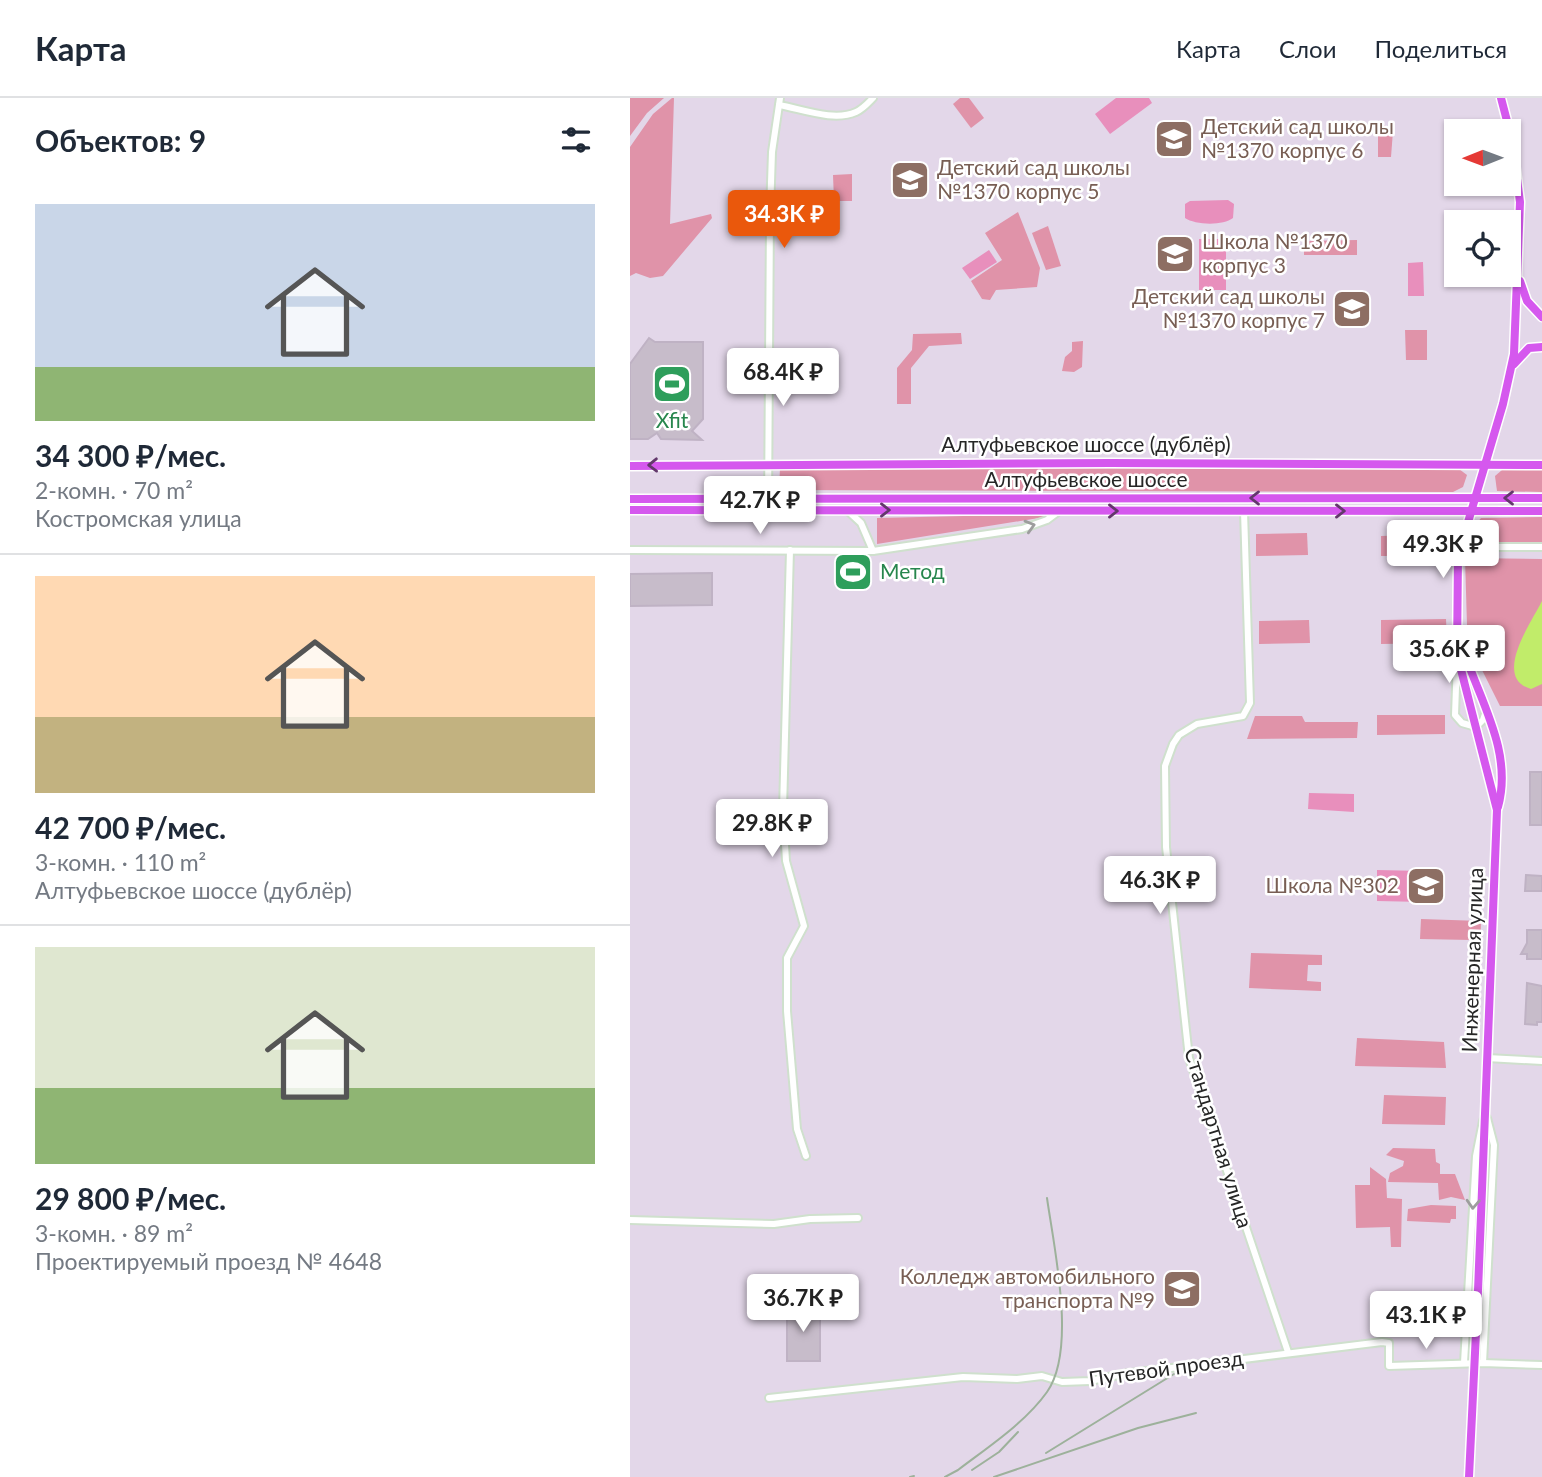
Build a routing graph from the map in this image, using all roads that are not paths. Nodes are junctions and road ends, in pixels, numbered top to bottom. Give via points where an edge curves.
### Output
1 (873, 98) edge
2 (1501, 98) edge
3 (780, 102) edge
4 (1518, 210) edge
5 (1521, 283) edge
6 (1517, 287) edge
7 (1542, 317) edge
8 (1542, 347) edge
9 (1512, 367) junction
10 (770, 464) junction
11 (1485, 465) junction
12 (1542, 465) edge
13 (630, 466) edge
14 (769, 498) junction
15 (1475, 498) junction
16 (1542, 498) edge
17 (630, 499) edge
18 (630, 510) edge
19 (768, 510) junction
20 (847, 510) junction
21 (1059, 511) junction
22 (1244, 511) junction
23 (1542, 511) edge
24 (1471, 512) junction
25 (1461, 547) junction
26 (1542, 547) edge
27 (630, 550) edge
28 (790, 550) junction
29 (873, 551) junction
30 (1457, 617) junction
31 (1457, 654) junction
32 (1487, 710) junction
33 (1476, 727) junction
34 (1497, 744) junction
35 (1481, 746) junction
36 (1497, 810) junction
37 (1487, 1058) junction
38 (1542, 1061) edge
39 (1485, 1113) junction
40 (806, 1156) dead end
41 (858, 1218) dead end
42 (630, 1220) edge
43 (1288, 1352) junction
44 (1464, 1363) junction
45 (1483, 1363) junction
46 (1542, 1365) edge
47 (769, 1398) dead end
48 (1469, 1477) edge

1 - 3 street via 849,115 830,115
2 - 4 main road, Инженерная улица via 1518,182
3 - 10 street via 770,213
5 - 7 main road via 1527,300
6 - 9 main road, Инженерная улица
8 - 9 main road via 1523,352
9 - 11 main road, Инженерная улица
10 - 11 main road, Алтуфьевское шоссе (дублёр)
10 -> 13 main road, Алтуфьевское шоссе (дублёр)
10 - 14 street
11 - 12 main road, Алтуфьевское шоссе (дублёр)
11 - 15 main road, Инженерная улица
15 -> 14 main road, Алтуфьевское шоссе
14 - 17 main road, Алтуфьевское шоссе
14 - 19 street
16 -> 15 main road, Алтуфьевское шоссе
15 - 24 main road, Инженерная улица
18 - 19 main road, Алтуфьевское шоссе
19 - 20 main road, Алтуфьевское шоссе
20 -> 21 main road, Алтуфьевское шоссе
20 - 29 street via 861,523
21 -> 22 main road, Алтуфьевское шоссе
29 -> 21 street via 1022,530
22 -> 24 main road, Алтуфьевское шоссе
22 - 43 street, Стандартная улица via 1250,703 1243,716 1197,724 1173,744 1165,766 1166,847 1189,1058
23 - 24 main road, Алтуфьевское шоссе
24 - 25 main road, Инженерная улица
25 - 26 street
25 - 30 main road, Инженерная улица
27 - 28 street
28 - 29 street
28 - 40 street via 783,810 786,861 804,926 787,958 787,1011 797,1129
30 - 31 main road, Инженерная улица
30 - 32 main road, Инженерная улица via 1463,649
31 - 33 main road, Инженерная улица
31 - 33 street via 1455,715
32 - 33 street
32 - 34 main road, Инженерная улица
33 - 35 main road, Инженерная улица
34 - 35 street via 1487,738
34 - 36 main road, Инженерная улица via 1502,784
35 - 36 main road, Инженерная улица
36 - 37 main road, Инженерная улица
37 - 38 street
37 - 39 main road, Инженерная улица
39 -> 44 street, Инженерная улица via 1476,1156
39 - 45 street, Инженерная улица via 1494,1145
39 - 48 main road, bridge
41 - 42 street via 774,1224
43 - 44 street, Путевой проезд via 1382,1342 1389,1343 1389,1366
43 - 47 street, Путевой проезд via 1090,1381 963,1377
44 - 45 street, Путевой проезд
45 - 46 street, Путевой проезд

